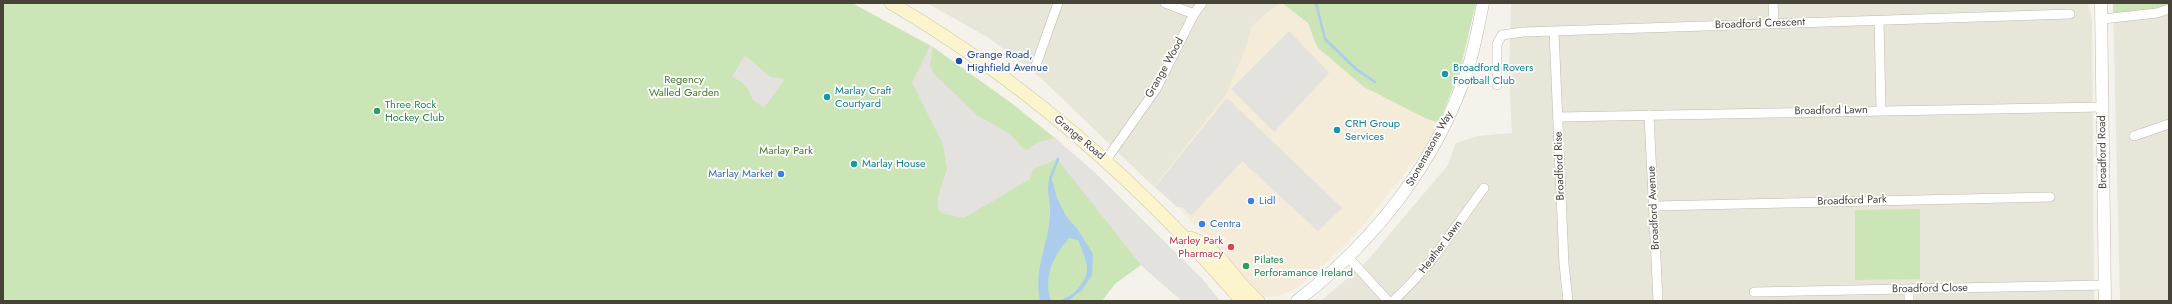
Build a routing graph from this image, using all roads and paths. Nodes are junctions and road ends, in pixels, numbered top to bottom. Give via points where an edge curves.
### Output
1 (891, 3) edge
2 (1058, 3) edge
3 (1164, 3) edge
4 (1202, 3) edge
5 (1483, 3) edge
6 (1773, 3) edge
7 (2101, 3) edge
8 (2169, 9) edge
9 (1194, 14) junction
10 (2070, 14) dead end
11 (2102, 19) junction
12 (1879, 21) junction
13 (1774, 23) junction
14 (1554, 31) junction
15 (1036, 65) dead end
16 (1497, 85) dead end
17 (2103, 107) junction
18 (1881, 110) junction
19 (1649, 115) junction
20 (1558, 117) junction
21 (2169, 124) edge
22 (2134, 136) dead end
23 (1106, 160) junction
24 (1484, 188) dead end
25 (2050, 197) dead end
26 (1654, 206) junction
27 (1185, 236) junction
28 (1348, 257) junction
29 (2105, 285) junction
30 (1909, 290) junction
31 (1754, 292) dead end
32 (1242, 301) edge
33 (1258, 301) edge
34 (1297, 301) edge
35 (1388, 301) edge
36 (1393, 301) edge
37 (1568, 301) edge
38 (1658, 301) edge
39 (1909, 301) edge
40 (2105, 301) edge

1 - 23 main road, Grange Road via 979,59
2 - 15 street
3 - 9 street
4 - 9 street, Grange Wood
5 - 28 street, Stonemasons Way via 1469,65 1446,124 1413,181 1390,213
6 - 13 street
7 - 11 street, Broadford Road
8 - 11 street via 2157,13
9 - 23 street, Grange Wood via 1156,89
10 - 12 street, Broadford Crescent
11 - 17 street, Broadford Road
12 - 13 street, Broadford Crescent
12 - 18 street
13 - 14 street, Broadford Crescent
14 - 16 street, Broadford Crescent via 1502,36 1497,44
14 - 20 street, Broadford Rise
17 - 18 street, Broadford Lawn
17 - 29 street, Broadford Road
18 - 19 street, Broadford Lawn
19 - 20 street, Broadford Lawn
19 - 26 street, Broadford Avenue
20 - 37 street, Broadford Rise
21 - 22 street
23 - 27 main road, Grange Road
24 - 36 street, Heather Lawn via 1439,252
25 - 26 street, Broadford Park
26 - 38 street, Broadford Avenue
27 - 32 main road, Grange Road
27 - 33 main road via 1198,240 1212,250
28 - 34 street, Stonemasons Way
28 - 35 street
29 - 30 street, Broadford Close
29 - 40 street, Broadford Road
30 - 31 street, Broadford Close
30 - 39 street

